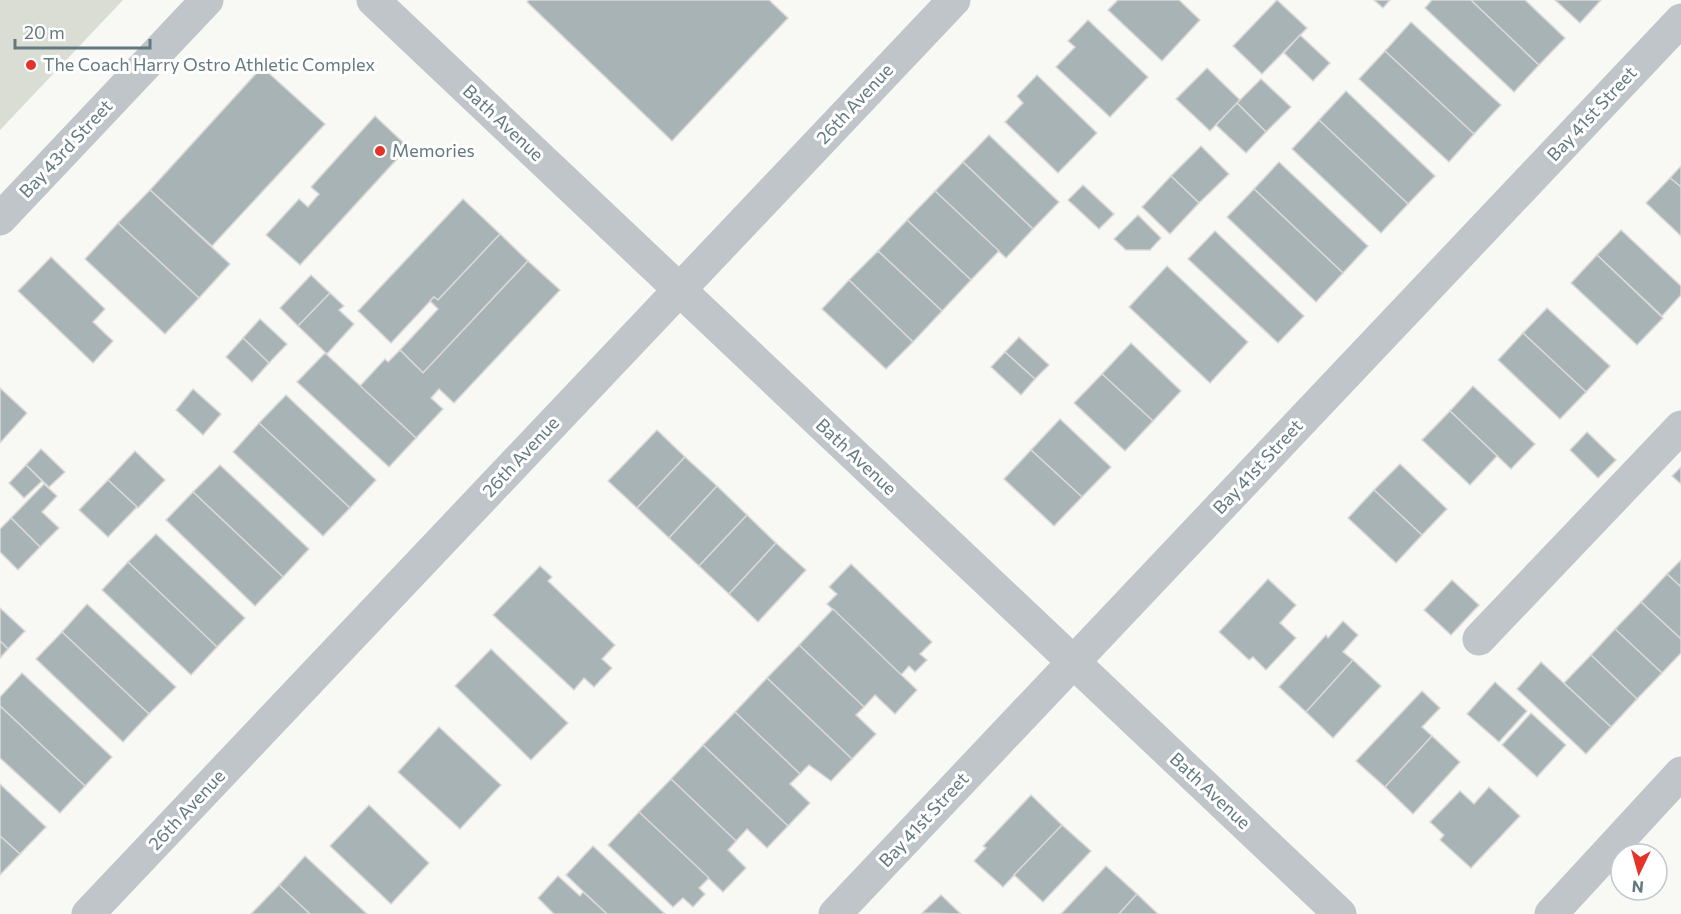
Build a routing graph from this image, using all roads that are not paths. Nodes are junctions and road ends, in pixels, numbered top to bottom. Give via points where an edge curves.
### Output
1 (207, 0) edge
2 (373, 0) edge
3 (954, 0) edge
4 (1681, 20) edge
5 (0, 219) edge
6 (679, 290) junction
7 (1681, 427) edge
8 (1479, 639) dead end
9 (1074, 662) junction
10 (1681, 773) edge
11 (88, 914) edge
12 (835, 914) edge
13 (1340, 914) edge
14 (1551, 914) edge

1 - 5 street, Bay 43rd Street
2 - 6 street, Bath Avenue
3 - 6 street, 26th Avenue
4 - 9 street, Bay 41st Street
6 - 9 street, Bath Avenue
6 - 11 street, 26th Avenue
7 - 8 street
9 - 12 street, Bay 41st Street
9 - 13 street, Bath Avenue
10 - 14 street

